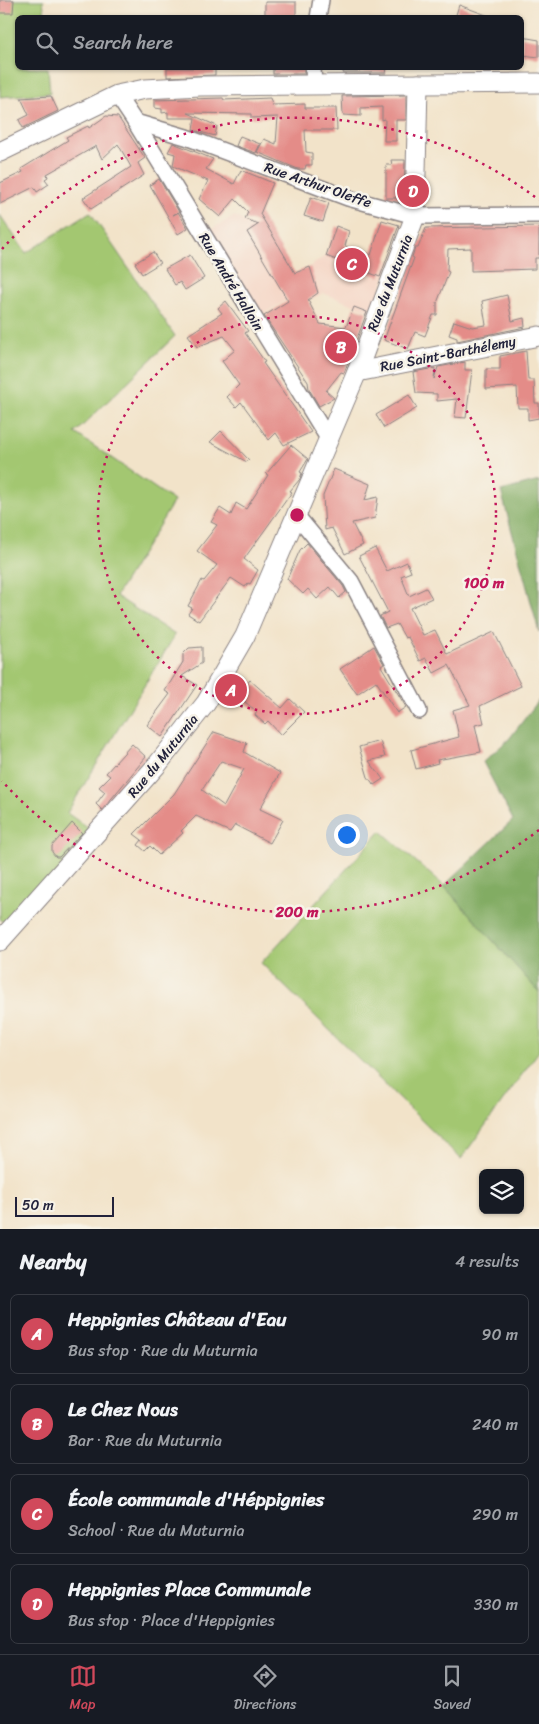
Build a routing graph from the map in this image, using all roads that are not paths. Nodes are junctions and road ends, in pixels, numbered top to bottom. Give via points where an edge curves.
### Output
1 (321, 0) edge
2 (318, 15) edge
3 (313, 77) edge
4 (539, 83) edge
5 (418, 84) junction
6 (117, 95) junction
7 (135, 122) junction
8 (0, 152) edge
9 (539, 215) edge
10 (415, 216) junction
11 (539, 336) edge
12 (357, 372) junction
13 (328, 440) junction
14 (297, 516) junction
15 (419, 711) dead end
16 (0, 941) edge

1 - 2 street
3 - 5 street
3 - 6 street via 145,89
4 - 5 street
5 - 10 street, Rue du Muturnia
6 - 7 street
6 - 8 street
7 - 10 street, Rue Arthur Oleffe via 186,137 348,198
7 - 13 street, Rue André Halloin
9 - 10 street, Rue Arthur Oleffe
10 - 12 street, Rue du Muturnia
11 - 12 street, Rue Saint-Barthélemy
12 - 13 street, Rue du Muturnia
13 - 14 street, Rue du Muturnia
14 - 15 street via 350,581
14 - 16 street, Rue du Muturnia via 245,636 206,703 158,765

